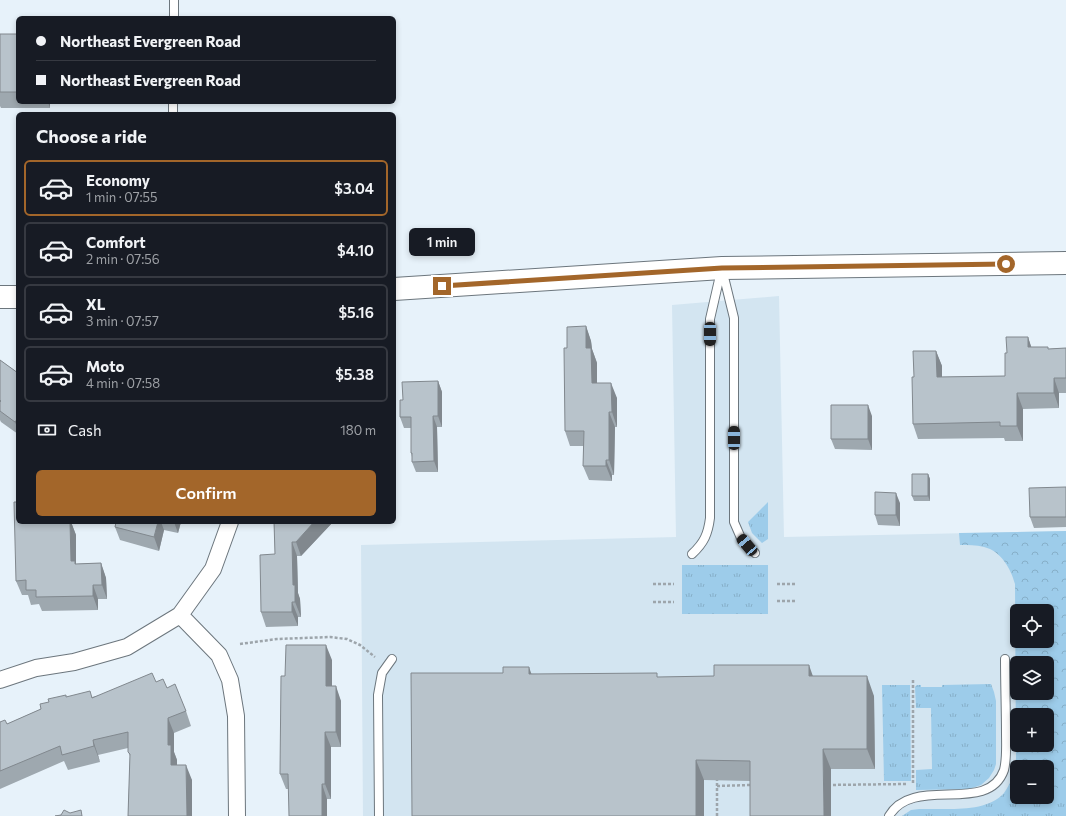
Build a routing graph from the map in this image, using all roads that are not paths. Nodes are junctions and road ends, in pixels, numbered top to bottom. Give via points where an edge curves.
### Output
1 (174, 0) edge
2 (174, 16) edge
3 (1066, 263) edge
4 (722, 268) junction
5 (396, 289) edge
6 (0, 297) edge
7 (16, 297) edge
8 (229, 524) edge
9 (755, 553) dead end
10 (692, 554) dead end
11 (180, 615) junction
12 (392, 659) dead end
13 (1006, 659) dead end
14 (1, 676) edge
15 (238, 816) edge
16 (379, 816) edge
17 (888, 816) edge

1 - 2 lane
3 - 4 main road
4 - 5 main road
4 - 9 lane via 734,318 734,522 741,538
4 - 10 lane via 710,319 710,518 705,540
6 - 7 main road
8 - 11 street via 213,569
11 - 14 street via 127,647 74,662
11 - 15 street via 219,655 230,680 236,716
12 - 16 lane via 382,673 378,695
13 - 17 lane via 1006,759 998,782 989,791 968,798 921,798 903,801

